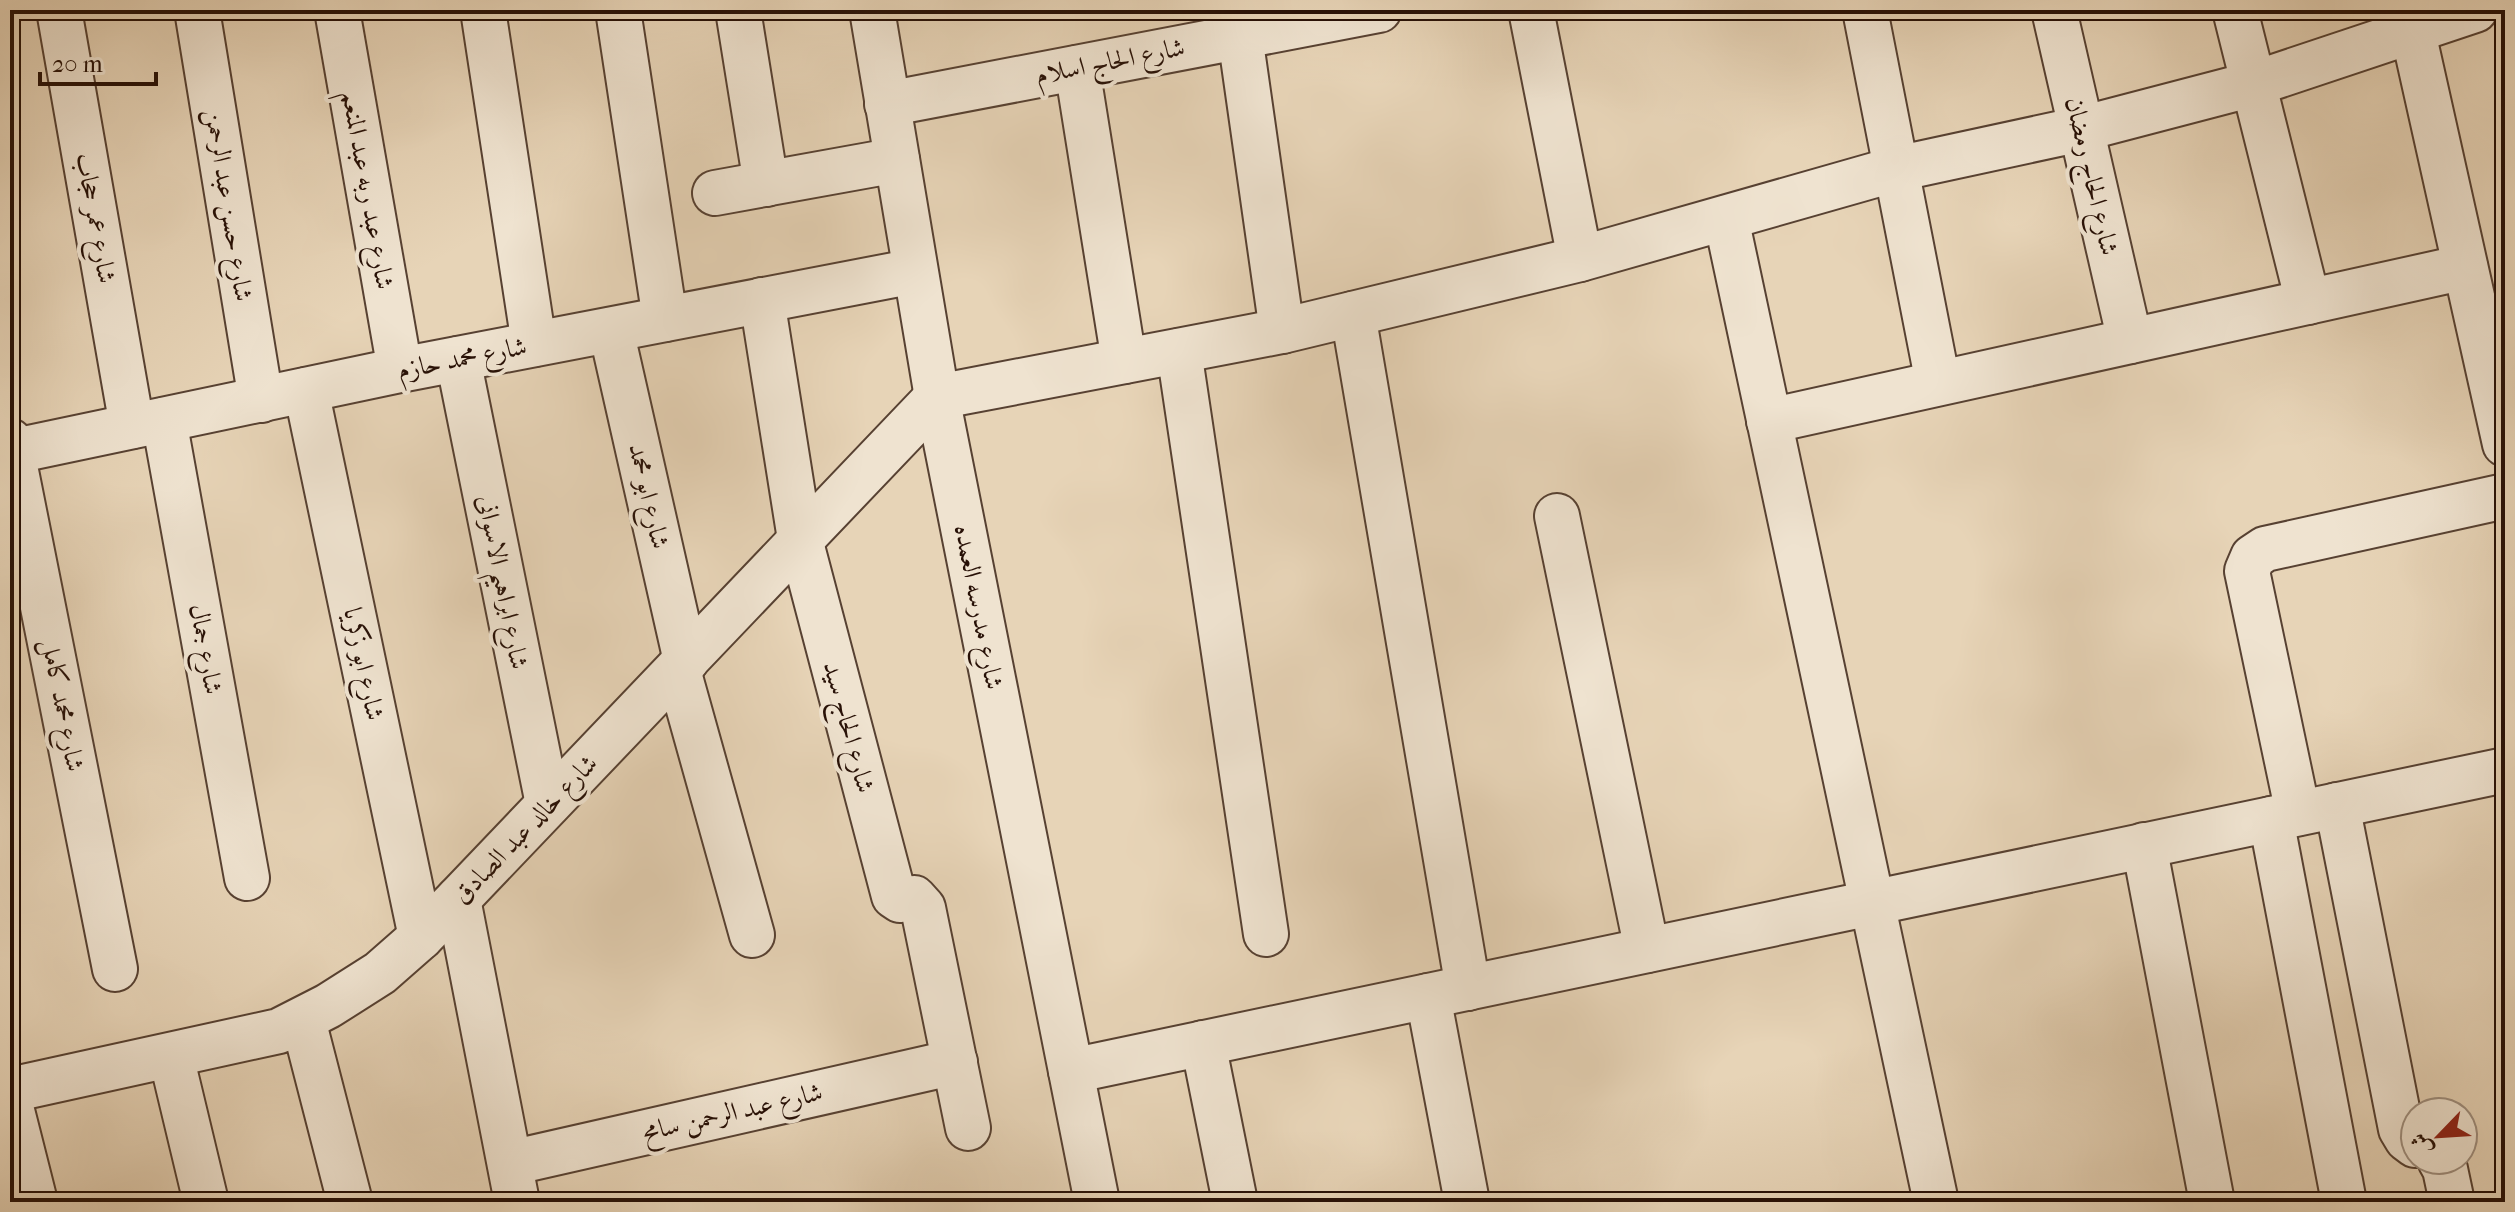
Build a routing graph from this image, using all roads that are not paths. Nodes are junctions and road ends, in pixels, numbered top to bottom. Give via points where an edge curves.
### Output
1 (59, 10) edge
2 (197, 10) edge
3 (337, 10) edge
4 (483, 10) edge
5 (618, 10) edge
6 (738, 10) edge
7 (872, 10) edge
8 (1379, 10) edge
9 (1531, 10) edge
10 (1865, 10) edge
11 (2054, 10) edge
12 (2235, 10) edge
13 (2475, 10) edge
14 (2410, 20) edge
15 (1240, 36) junction
16 (1077, 68) junction
17 (2253, 84) junction
18 (887, 104) junction
19 (2081, 129) junction
20 (897, 160) junction
21 (1896, 169) junction
22 (766, 184) junction
23 (715, 193) dead end
24 (1726, 218) junction
25 (1580, 259) junction
26 (2465, 267) junction
27 (915, 271) junction
28 (762, 300) junction
29 (2308, 302) junction
30 (1353, 314) junction
31 (665, 319) junction
32 (611, 330) junction
33 (1282, 331) junction
34 (2130, 341) junction
35 (534, 344) junction
36 (1179, 351) junction
37 (458, 359) junction
38 (1124, 361) junction
39 (400, 370) junction
40 (1938, 383) junction
41 (306, 390) junction
42 (937, 397) junction
43 (261, 400) junction
44 (1769, 421) junction
45 (148, 423) junction
46 (2505, 444) edge
47 (11, 448) edge
48 (2505, 496) edge
49 (1557, 516) dead end
50 (800, 539) junction
51 (682, 666) junction
52 (2505, 770) edge
53 (548, 804) junction
54 (2302, 812) junction
55 (2144, 845) junction
56 (247, 878) dead end
57 (458, 899) junction
58 (1871, 903) junction
59 (1266, 934) dead end
60 (752, 935) dead end
61 (421, 937) junction
62 (1647, 950) junction
63 (115, 969) dead end
64 (1448, 992) junction
65 (303, 1020) junction
66 (1203, 1043) junction
67 (171, 1056) junction
68 (955, 1062) junction
69 (1071, 1071) junction
70 (10, 1090) edge
71 (10, 1103) edge
72 (2399, 1123) edge
73 (968, 1128) dead end
74 (2446, 1176) edge
75 (513, 1182) edge
76 (35, 1202) edge
77 (206, 1202) edge
78 (350, 1202) edge
79 (1097, 1202) edge
80 (1235, 1202) edge
81 (1467, 1202) edge
82 (1936, 1202) edge
83 (2212, 1202) edge
84 (2344, 1202) edge
85 (2452, 1202) edge

1 - 45 street, شارع عمر حجاب
2 - 43 street, شارع حسن عبد الرحمن
3 - 39 street, شارع عبد ربه عبد المنعم
4 - 35 street
5 - 31 street
6 - 22 street
7 - 18 street, شارع مدرسه العمده
8 - 15 street, شارع الحاج اسلام
9 - 25 street
10 - 21 street
11 - 19 street, شارع الحاج رمضان
12 - 17 street
13 - 14 street
14 - 17 street
14 - 26 street
15 - 16 street, شارع الحاج اسلام
15 - 33 street
16 - 18 street, شارع الحاج اسلام
16 - 38 street
17 - 19 street
17 - 29 street
18 - 20 street, شارع مدرسه العمده
19 - 21 street
19 - 34 street, شارع الحاج رمضان
20 - 22 street
20 - 27 street, شارع مدرسه العمده
21 - 24 street
21 - 40 street
22 - 23 street
24 - 25 street
24 - 44 street
25 - 30 street
26 - 29 street
26 - 46 street
27 - 28 street, شارع محمد حازم
27 - 42 street, شارع مدرسه العمده
28 - 31 street, شارع محمد حازم
28 - 50 street, شارع الحاج سيد
29 - 34 street
30 - 33 street
30 - 64 street
31 - 32 street, شارع محمد حازم
32 - 35 street, شارع محمد حازم
32 - 51 street, شارع ابو محمد
33 - 36 street
34 - 40 street
35 - 37 street, شارع محمد حازم
36 - 38 street
36 - 59 street
37 - 39 street, شارع محمد حازم
37 - 53 street, شارع ابراهيم الاسوانى
38 - 42 street
39 - 41 street, شارع محمد حازم
40 - 44 street
41 - 43 street, شارع محمد حازم
41 - 61 street, شارع ابو زكريا
42 - 50 street, شارع خالد عبد الصادق
42 - 69 street, شارع مدرسه العمده
43 - 45 street, شارع محمد حازم
44 - 58 street
45 - 47 street, شارع محمد حازم
45 - 56 street, شارع جمال
47 - 63 street, شارع محمد كامل
48 - 54 street via 2265,549 2253,557 2247,571
49 - 62 street
50 - 51 street, شارع خالد عبد الصادق
50 - 68 street, شارع الحاج سيد via 894,896 914,898 923,908
51 - 53 street, شارع خالد عبد الصادق
51 - 60 street, شارع ابو محمد
52 - 54 street
53 - 57 street, شارع خالد عبد الصادق
54 - 55 street
54 - 72 street
54 - 84 street
55 - 58 street
55 - 83 street
57 - 61 street, شارع خالد عبد الصادق
57 - 75 street
58 - 62 street
58 - 82 street
61 - 65 street, شارع خالد عبد الصادق via 380,973
62 - 64 street
64 - 66 street
64 - 81 street
65 - 67 street, شارع خالد عبد الصادق via 279,1031
65 - 78 street
66 - 69 street
66 - 80 street
67 - 70 street, شارع خالد عبد الصادق
67 - 77 street
68 - 73 street, شارع الحاج سيد
68 - 75 street, شارع عبد الرحمن سامح
69 - 79 street, شارع مدرسه العمده
71 - 76 street
74 - 85 street

